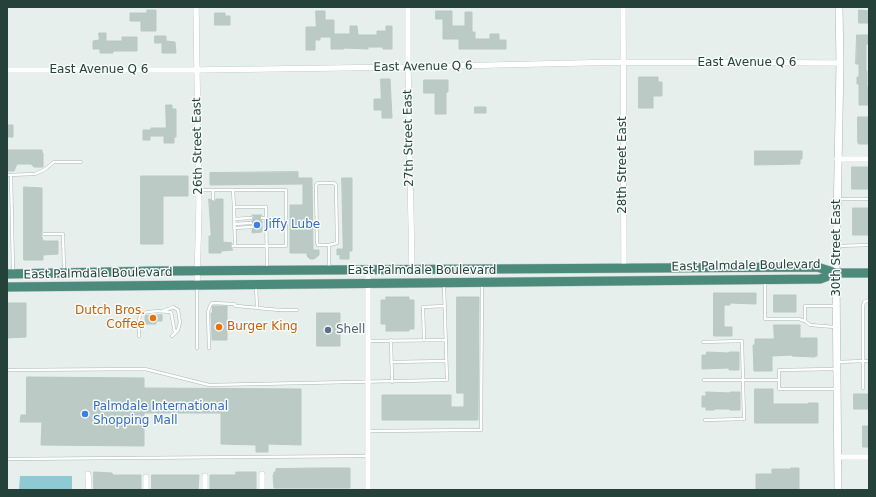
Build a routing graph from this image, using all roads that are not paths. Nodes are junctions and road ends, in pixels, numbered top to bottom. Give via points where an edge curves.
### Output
1 (196, 7) edge
2 (408, 7) edge
3 (623, 7) edge
4 (839, 7) edge
5 (623, 62) junction
6 (840, 63) junction
7 (408, 67) junction
8 (7, 70) edge
9 (196, 70) junction
10 (837, 159) junction
11 (869, 159) edge
12 (81, 162) dead end
13 (7, 175) edge
14 (11, 175) junction
15 (199, 190) junction
16 (212, 190) junction
17 (233, 190) junction
18 (212, 199) dead end
19 (837, 199) junction
20 (869, 199) edge
21 (234, 207) junction
22 (252, 218) dead end
23 (262, 218) dead end
24 (266, 218) junction
25 (234, 219) junction
26 (252, 223) dead end
27 (262, 223) dead end
28 (266, 223) junction
29 (234, 224) junction
30 (252, 227) dead end
31 (262, 227) dead end
32 (266, 227) junction
33 (234, 228) junction
34 (44, 234) dead end
35 (329, 245) junction
36 (869, 245) edge
37 (266, 246) junction
38 (837, 246) junction
39 (624, 268) junction
40 (329, 270) junction
41 (368, 270) junction
42 (412, 270) junction
43 (198, 271) junction
44 (267, 271) junction
45 (836, 272) junction
46 (64, 273) junction
47 (869, 273) edge
48 (10, 274) edge
49 (764, 280) junction
50 (482, 282) junction
51 (368, 283) junction
52 (444, 283) junction
53 (198, 285) junction
54 (256, 285) junction
55 (7, 287) edge
56 (869, 300) edge
57 (445, 306) junction
58 (837, 306) junction
59 (257, 307) junction
60 (296, 310) dead end
61 (163, 311) junction
62 (805, 320) junction
63 (837, 327) junction
64 (175, 333) junction
65 (139, 336) dead end
66 (172, 336) dead end
67 (391, 340) junction
68 (424, 340) junction
69 (446, 340) junction
70 (368, 341) junction
71 (703, 342) dead end
72 (197, 348) dead end
73 (209, 348) dead end
74 (446, 361) junction
75 (863, 361) junction
76 (869, 361) edge
77 (391, 362) junction
78 (837, 362) junction
79 (837, 369) junction
80 (7, 370) edge
81 (704, 380) dead end
82 (743, 380) junction
83 (779, 380) junction
84 (368, 382) junction
85 (392, 382) junction
86 (863, 388) dead end
87 (838, 389) junction
88 (705, 420) dead end
89 (368, 431) junction
90 (368, 456) junction
91 (838, 457) junction
92 (869, 457) edge
93 (7, 459) edge
94 (88, 474) dead end
95 (262, 474) dead end
96 (205, 476) dead end
97 (146, 477) dead end
98 (89, 490) edge
99 (146, 490) edge
100 (205, 490) edge
101 (262, 490) edge
102 (368, 490) edge
103 (838, 490) edge

1 - 9 street, 26th Street East
2 - 7 street, 27th Street East
3 - 5 street, 28th Street East
4 - 6 street, 30th Street East
5 - 6 street, East Avenue Q 6
5 - 7 street, East Avenue Q 6
5 - 39 street, 28th Street East
6 - 10 street, 30th Street East
7 - 9 street, East Avenue Q 6
7 - 42 street, 27th Street East
8 - 9 street, East Avenue Q 6
9 - 15 street, 26th Street East
10 - 11 street
10 - 19 street, 30th Street East
12 - 14 lane via 54,162 35,174
13 - 14 lane
14 - 48 lane
15 - 16 lane
15 - 43 street, 26th Street East
16 - 17 lane
16 - 18 lane
17 - 21 lane
17 - 37 lane via 286,190 286,246
19 - 20 lane
19 - 38 street, 30th Street East
21 - 24 lane via 266,207
21 - 25 lane
22 - 25 lane
23 - 24 lane
24 - 28 lane
25 - 29 lane
26 - 29 lane
27 - 28 lane
28 - 32 lane
29 - 33 lane
30 - 33 lane
31 - 32 lane
32 - 37 lane
33 - 37 lane via 234,246
34 - 46 lane via 62,234
35 - 35 lane via 337,244 336,185 318,183 317,243
35 - 40 lane
36 - 38 lane
37 - 44 lane
38 - 45 street, 30th Street East
39 - 42 highway, East Palmdale Boulevard
39 - 45 highway, East Palmdale Boulevard via 818,267
40 - 41 highway, East Palmdale Boulevard
40 - 44 highway, East Palmdale Boulevard
41 - 42 highway, East Palmdale Boulevard
41 - 51 street
43 - 44 highway, East Palmdale Boulevard
43 - 46 highway, East Palmdale Boulevard
43 - 53 street, 26th Street East
45 - 47 highway, East Palmdale Boulevard
45 - 49 highway, East Palmdale Boulevard via 820,279
45 - 58 street, 30th Street East
46 - 48 highway, East Palmdale Boulevard
49 - 50 highway, East Palmdale Boulevard
49 - 62 lane via 765,319
50 - 52 highway, East Palmdale Boulevard
50 - 89 lane via 481,430
51 - 52 highway, East Palmdale Boulevard
51 - 54 highway, East Palmdale Boulevard
51 - 70 street
52 - 57 lane
53 - 54 highway, East Palmdale Boulevard
53 - 55 highway, East Palmdale Boulevard
53 - 72 lane
54 - 59 lane
56 - 75 lane via 864,302 863,306
57 - 68 lane via 423,307
57 - 69 lane
58 - 62 lane via 805,306
58 - 63 street, 30th Street East
59 - 60 lane via 277,311
59 - 73 lane via 212,303 208,312
61 - 64 lane via 171,312
61 - 64 lane via 173,307 178,310 180,322
61 - 65 lane via 141,314
62 - 63 lane via 810,325
63 - 78 street, 30th Street East
64 - 66 lane
67 - 68 lane
67 - 70 lane
67 - 77 lane
68 - 69 lane
69 - 74 lane
70 - 84 street
71 - 82 lane via 742,341
74 - 77 lane
74 - 85 lane via 447,380
75 - 76 lane
75 - 78 lane
75 - 86 lane
77 - 85 lane
78 - 79 street, 30th Street East
79 - 83 lane via 779,370
79 - 87 street, 30th Street East
80 - 84 lane via 145,369 209,385
81 - 82 lane
82 - 83 lane
82 - 88 lane via 744,419
83 - 87 lane via 779,389
84 - 85 lane
84 - 89 street
87 - 91 street, 30th Street East
89 - 90 street
90 - 93 lane
90 - 102 street
91 - 92 street
91 - 103 street, 30th Street East
94 - 98 street
95 - 101 street
96 - 100 street
97 - 99 street

